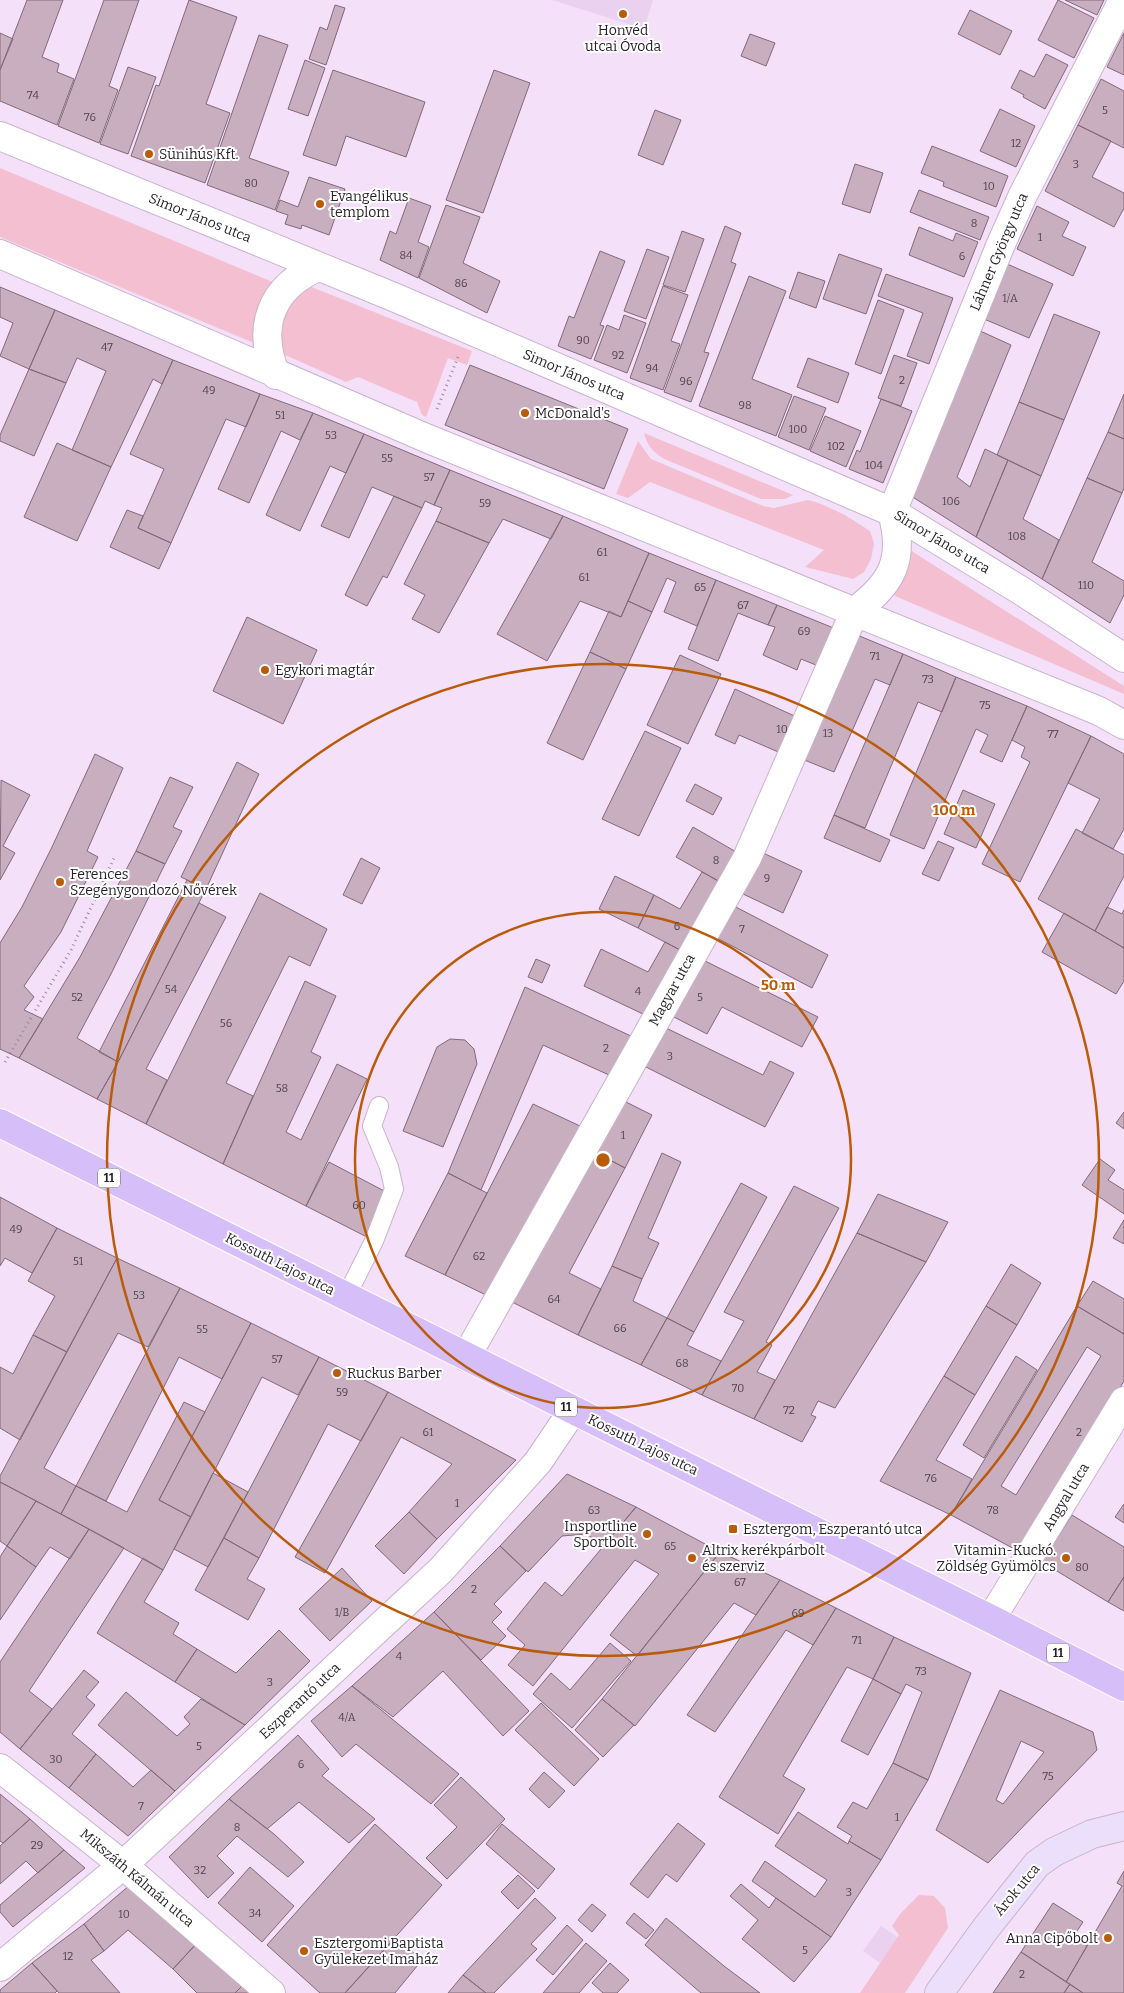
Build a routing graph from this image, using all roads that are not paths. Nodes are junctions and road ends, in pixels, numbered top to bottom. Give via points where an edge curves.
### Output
1 (1123, 0) edge
2 (0, 136) edge
3 (0, 254) edge
4 (318, 267) junction
5 (276, 375) junction
6 (892, 512) junction
7 (855, 611) junction
8 (1124, 658) edge
9 (1124, 725) edge
10 (380, 1106) dead end
11 (0, 1123) edge
12 (346, 1297) junction
13 (466, 1357) junction
14 (1124, 1401) edge
15 (573, 1410) junction
16 (991, 1619) junction
17 (1124, 1687) edge
18 (0, 1768) edge
19 (1124, 1826) edge
20 (123, 1865) junction
21 (0, 1966) edge
22 (271, 1993) edge
23 (939, 1993) edge

1 - 6 street, Láhner György utca via 1023,195
2 - 4 street, Simor János utca
3 - 5 street
4 - 5 street via 291,282 272,308 266,342
4 - 6 street, Simor János utca
5 - 7 street
6 - 7 street via 898,531 894,565 874,596
6 - 8 street, Simor János utca
7 - 9 street via 1099,711
7 - 13 street, Magyar utca via 746,858
10 - 12 lane via 372,1126 389,1167 394,1189
11 - 12 main road, Kossuth Lajos utca / 11
12 - 13 main road, Kossuth Lajos utca / 11
13 - 15 main road, Kossuth Lajos utca / 11
14 - 16 street, Angyal utca
15 - 16 main road, Kossuth Lajos utca / 11
15 - 20 street, Eszperantó utca via 538,1462 441,1570
16 - 17 main road, Kossuth Lajos utca / 11
18 - 20 street, Mikszáth Kálmán utca
19 - 23 main road, Árok utca via 1092,1834 1037,1864
20 - 21 street, Eszperantó utca
20 - 22 street, Mikszáth Kálmán utca

